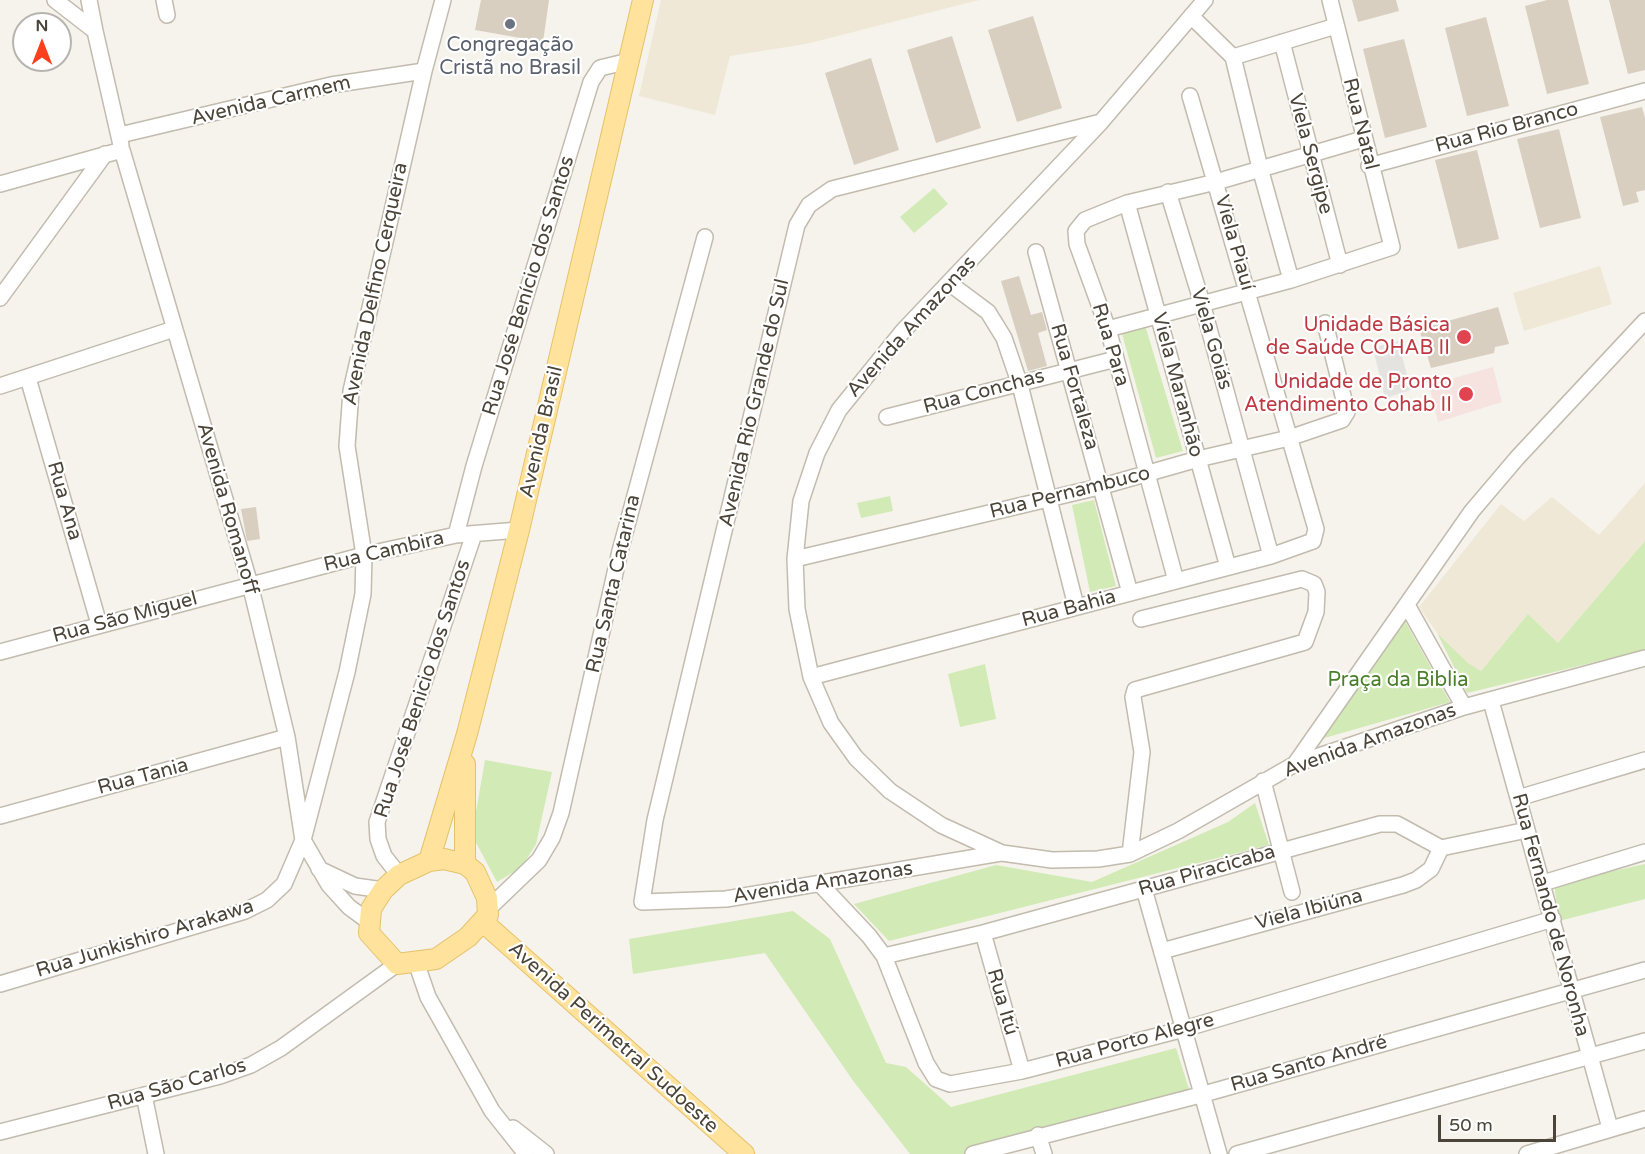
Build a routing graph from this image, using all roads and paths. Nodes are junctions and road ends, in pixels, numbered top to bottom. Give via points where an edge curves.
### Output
1 (55, 0) edge
2 (89, 0) edge
3 (442, 0) edge
4 (643, 0) edge
5 (1205, 0) edge
6 (1330, 0) edge
7 (1191, 16) junction
8 (1336, 26) junction
9 (95, 31) junction
10 (1282, 42) junction
11 (1233, 57) junction
12 (629, 61) junction
13 (424, 71) junction
14 (1645, 91) edge
15 (1190, 96) dead end
16 (1101, 122) junction
17 (1363, 139) junction
18 (121, 143) junction
19 (1309, 153) junction
20 (105, 154) junction
21 (1370, 166) junction
22 (1260, 168) junction
23 (1216, 182) junction
24 (0, 184) edge
25 (1168, 192) junction
26 (1127, 203) junction
27 (705, 237) dead end
28 (1036, 252) dead end
29 (1340, 265) junction
30 (1291, 280) junction
31 (949, 283) junction
32 (1248, 291) junction
33 (0, 298) edge
34 (1202, 303) junction
35 (1158, 315) junction
36 (1645, 321) edge
37 (1325, 323) dead end
38 (174, 329) junction
39 (1108, 329) junction
40 (1116, 359) junction
41 (1068, 370) junction
42 (28, 378) junction
43 (1020, 385) junction
44 (0, 386) edge
45 (887, 417) dead end
46 (1288, 438) junction
47 (1242, 449) junction
48 (1198, 459) junction
49 (1146, 474) junction
50 (1102, 486) junction
51 (1048, 500) junction
52 (1316, 529) joint
53 (519, 530) junction
54 (474, 534) junction
55 (456, 535) junction
56 (364, 555) junction
57 (1271, 556) junction
58 (795, 559) junction
59 (1228, 567) junction
60 (1176, 581) junction
61 (249, 584) junction
62 (1130, 593) junction
63 (1407, 605) junction
64 (1076, 606) junction
65 (1141, 619) dead end
66 (99, 624) junction
67 (0, 652) edge
68 (1645, 658) edge
69 (811, 677) junction
70 (1491, 701) junction
71 (1464, 707) junction
72 (466, 734) junction
73 (287, 738) junction
74 (1645, 760) edge
75 (1295, 764) junction
76 (1263, 781) junction
77 (1518, 798) junction
78 (0, 816) edge
79 (1527, 830) junction
80 (303, 840) junction
81 (1441, 848) junction
82 (1281, 850) junction
83 (1645, 852) edge
84 (1002, 853) junction
85 (1130, 854) junction
86 (429, 861) junction
87 (465, 864) junction
88 (319, 869) junction
89 (399, 875) junction
90 (1543, 883) junction
91 (284, 884) joint
92 (821, 885) junction
93 (1144, 889) junction
94 (383, 890) junction
95 (1292, 892) dead end
96 (642, 902) joint
97 (486, 916) junction
98 (1552, 919) junction
99 (368, 921) junction
100 (983, 933) junction
101 (1162, 951) junction
102 (884, 956) junction
103 (407, 963) junction
104 (1645, 970) edge
105 (0, 984) edge
106 (1571, 990) junction
107 (1184, 1029) junction
108 (1645, 1041) edge
109 (1589, 1056) junction
110 (1022, 1071) junction
111 (1204, 1094) junction
112 (144, 1095) junction
113 (492, 1111) junction
114 (1645, 1119) edge
115 (1610, 1128) junction
116 (0, 1132) edge
117 (1038, 1135) junction
118 (1546, 1151) edge
119 (156, 1154) edge
120 (526, 1154) edge
121 (546, 1154) edge
122 (744, 1154) edge
123 (973, 1154) edge
124 (1044, 1154) edge
125 (1220, 1154) edge
126 (1237, 1154) edge
127 (1527, 1154) edge

1 - 9 street
2 - 9 street, Avenida Romanoff
3 - 13 street, Avenida Delfino Cerqueira
4 - 12 main road, Avenida Brasil
5 - 7 street, Avenida Amazonas
6 - 8 street, Rua Natal
7 - 11 street
7 - 16 street, Avenida Amazonas
8 - 10 street
8 - 17 street, Rua Natal
9 - 18 street, Avenida Romanoff
10 - 11 street
10 - 19 street, Viela Sergipe
11 - 22 street
12 - 53 main road, Avenida Brasil
12 - 55 street, Rua José Benício dos Santos via 600,68 591,82
13 - 18 street, Avenida Carmem via 331,85
13 - 56 street, Avenida Delfino Cerqueira via 348,417 351,485
14 - 21 street, Rua Rio Branco
15 - 23 street, Viela Piauí
16 - 31 street, Avenida Amazonas
16 - 96 street, Avenida Rio Grande do Sul via 832,189 809,205 797,225 656,820
17 - 19 street
17 - 21 street, Rua Natal
18 - 20 street
18 - 38 street, Avenida Romanoff
19 - 22 street
19 - 29 street, Viela Sergipe
20 - 24 street
20 - 33 street
21 - 29 street, Rua Natal via 1392,247
22 - 23 street
22 - 30 street
23 - 25 street
23 - 32 street, Viela Piauí
25 - 26 street
25 - 34 street, Viela Goiás
26 - 35 street, Viela Maranhão
26 - 39 street, Rua Para via 1085,220 1076,231 1077,244
27 - 97 street, Rua Santa Catarina via 620,551 561,813 539,860
28 - 41 street, Rua Fortaleza
29 - 30 street
30 - 32 street
31 - 43 street via 988,312 998,326
31 - 58 street, Avenida Amazonas via 839,410 817,453 801,501
32 - 34 street
32 - 46 street, Viela Piauí
34 - 35 street
34 - 47 street, Viela Goiás
35 - 39 street
35 - 48 street, Viela Maranhão
36 - 63 street via 1472,511
37 - 46 street, Rua Pernambuco via 1347,412 1342,420
38 - 42 street
38 - 61 street, Avenida Romanoff
39 - 40 street, Rua Para
40 - 41 street, Rua Conchas
40 - 49 street, Rua Para
41 - 43 street, Rua Conchas
41 - 50 street, Rua Fortaleza
42 - 44 street
42 - 66 street, Rua Ana
43 - 45 street, Rua Conchas
43 - 51 street
46 - 47 street, Rua Pernambuco
46 - 52 street, Viela Piauí
47 - 48 street, Rua Pernambuco
47 - 57 street, Viela Goiás
48 - 49 street, Rua Pernambuco
48 - 59 street, Viela Maranhão
49 - 50 street, Rua Pernambuco
49 - 60 street, Rua Para
50 - 51 street, Rua Pernambuco
50 - 62 street, Rua Fortaleza
51 - 58 street, Rua Pernambuco
51 - 64 street
52 - 57 street, Rua Bahia via 1310,543
53 - 54 street, Rua Cambira
53 - 72 main road, Avenida Brasil
54 - 55 street, Rua Cambira
54 - 89 street, Rua José Benicio dos Santos via 377,822 384,856
55 - 56 street, Rua Cambira
56 - 61 street, Rua Cambira
56 - 80 street, Avenida Delfino Cerqueira via 363,594 347,672
57 - 59 street, Rua Bahia
58 - 69 street, Avenida Amazonas via 797,609
59 - 60 street, Rua Bahia
60 - 62 street, Rua Bahia
61 - 66 street, Rua São Miguel
61 - 73 street, Avenida Romanoff
62 - 64 street, Rua Bahia
63 - 71 street
63 - 75 street
64 - 69 street, Rua Bahia
65 - 85 street via 1308,580 1317,592 1316,612 1305,642 1135,690 1142,752
66 - 67 street, Rua São Miguel
68 - 70 street, Avenida Amazonas
69 - 84 street, Avenida Amazonas via 831,723 856,758 890,791 941,825
70 - 71 street, Avenida Amazonas
70 - 77 street, Rua Fernando de Noronha
71 - 75 street, Avenida Amazonas
72 - 86 main road, Avenida Brasil
72 - 87 main road
73 - 78 street, Rua Tania
73 - 80 street, Avenida Romanoff
74 - 77 street
75 - 76 street, Avenida Amazonas
76 - 82 street
76 - 85 street, Avenida Amazonas via 1213,813
77 - 79 street, Rua Fernando de Noronha
79 - 81 street
79 - 90 street, Rua Fernando de Noronha
80 - 88 street, Avenida Romanoff
80 - 91 street, Avenida Delfino Cerqueira
81 - 82 street, Rua Piracicaba via 1397,824 1380,824
81 - 101 street, Viela Ibiúna via 1431,869 1403,885
82 - 93 street, Rua Piracicaba
82 - 95 street
83 - 90 street
84 - 85 street, Avenida Amazonas via 1064,860
84 - 92 street, Avenida Amazonas
86 - 87 main road via 444,859
86 - 89 main road
87 - 97 main road via 483,885
88 - 94 street via 355,886
88 - 99 street, Avenida Romanoff via 338,896
89 - 94 main road
90 - 98 street, Rua Fernando de Noronha
91 - 105 street, Rua Junkishiro Arakawa via 267,900 245,911
92 - 96 street, Avenida Amazonas via 726,899
92 - 102 street, Rua Porto Alegre
93 - 100 street, Rua Piracicaba
93 - 101 street
94 - 99 main road
97 - 103 main road via 468,937 436,959
97 - 122 main road, Avenida Perimetral Sudoeste
98 - 106 street, Rua Fernando de Noronha
98 - 107 street, Rua Porto Alegre
99 - 103 main road via 376,944
100 - 102 street, Rua Piracicaba
100 - 110 street, Rua Itú
101 - 107 street
102 - 110 street, Rua Porto Alegre via 906,1018 936,1079 950,1084
103 - 112 street, Rua São Carlos via 251,1065
103 - 113 street
104 - 106 street, Rua Santo André
106 - 109 street, Rua Fernando de Noronha
106 - 111 street, Rua Santo André
107 - 110 street, Rua Porto Alegre
107 - 111 street
108 - 109 street
109 - 115 street, Rua Fernando de Noronha
109 - 126 street
111 - 117 street, Rua Santo André
111 - 125 street
112 - 116 street, Rua São Carlos
112 - 119 street
113 - 120 street
113 - 121 street
114 - 115 street
115 - 118 street
117 - 123 street, Rua Santo André
117 - 124 street
118 - 127 street

